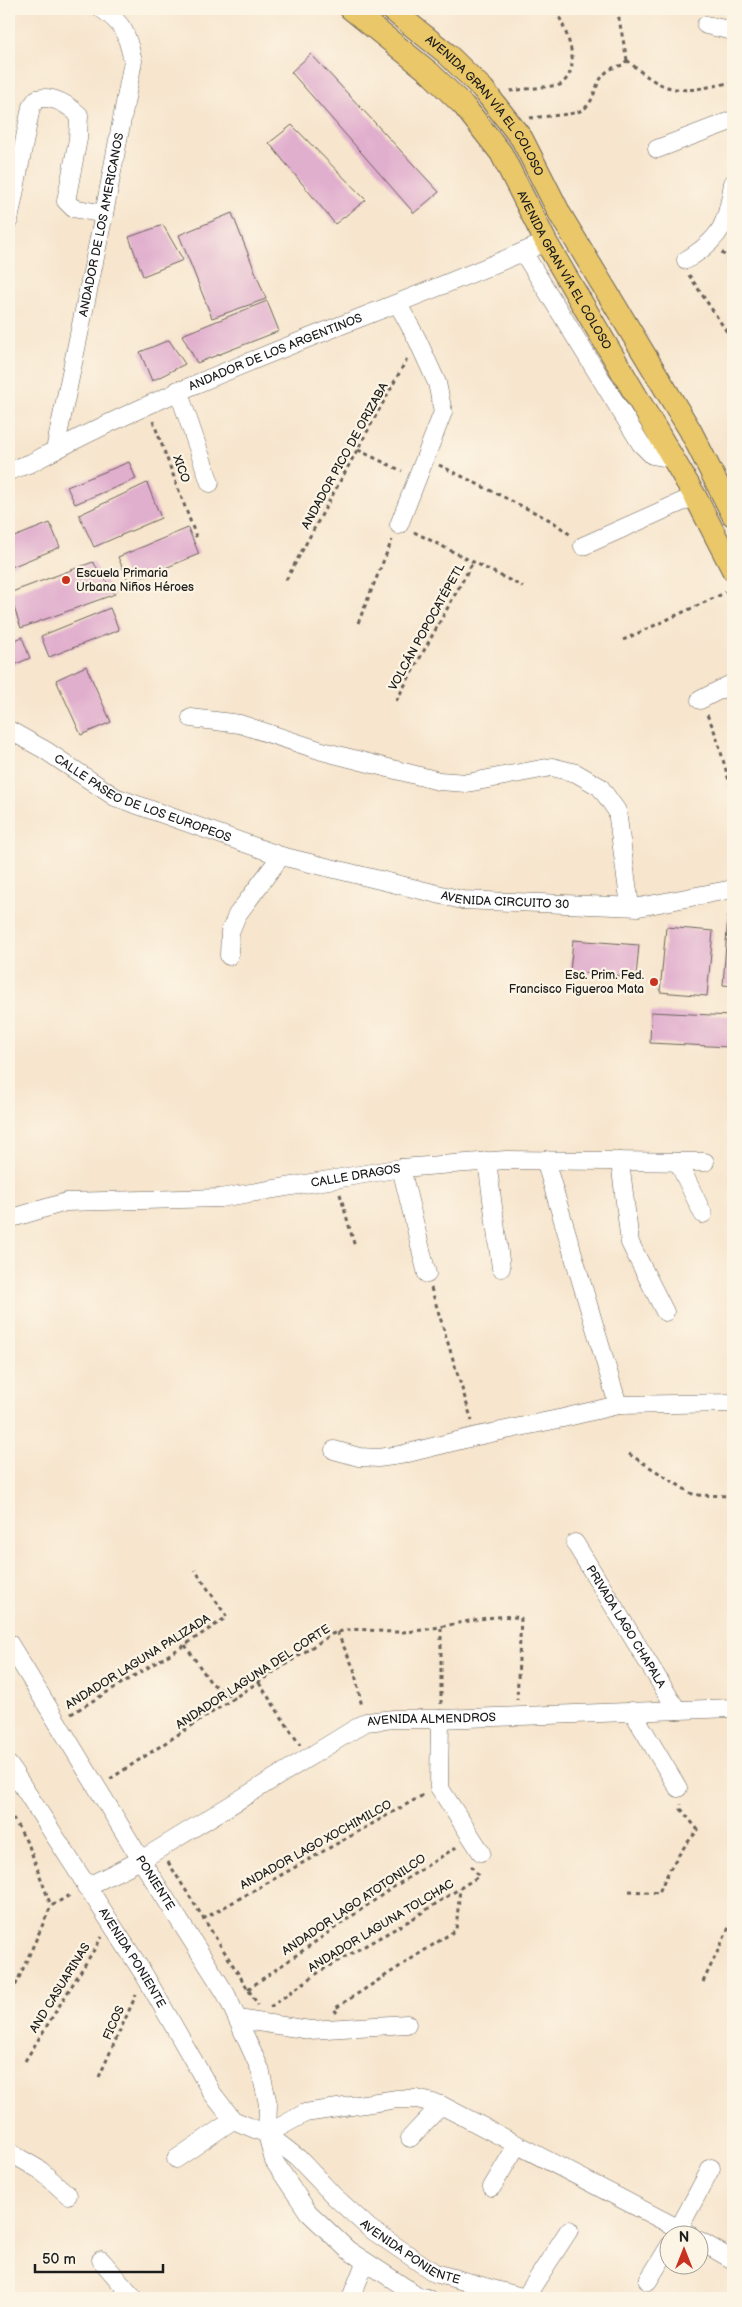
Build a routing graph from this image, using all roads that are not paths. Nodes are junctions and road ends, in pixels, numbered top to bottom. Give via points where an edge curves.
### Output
1 (102, 9) edge
2 (351, 9) edge
3 (391, 9) edge
4 (706, 25) dead end
5 (733, 31) edge
6 (733, 120) edge
7 (657, 149) dead end
8 (732, 188) edge
9 (104, 214) junction
10 (9, 220) edge
11 (546, 242) junction
12 (523, 252) junction
13 (686, 260) road end
14 (398, 304) junction
15 (178, 390) junction
16 (55, 450) junction
17 (674, 458) junction
18 (9, 471) edge
19 (210, 483) dead end
20 (695, 496) junction
21 (733, 515) edge
22 (399, 525) road end
23 (583, 546) road end
24 (733, 570) edge
25 (733, 682) edge
26 (700, 700) road end
27 (192, 718) dead end
28 (9, 730) edge
29 (281, 856) junction
30 (733, 889) edge
31 (630, 906) junction
32 (229, 956) dead end
33 (545, 1160) junction
34 (487, 1161) junction
35 (620, 1161) junction
36 (678, 1162) junction
37 (705, 1162) dead end
38 (401, 1168) junction
39 (703, 1214) dead end
40 (9, 1219) edge
41 (501, 1268) dead end
42 (427, 1274) road end
43 (665, 1312) dead end
44 (733, 1402) edge
45 (618, 1404) junction
46 (334, 1450) dead end
47 (575, 1543) dead end
48 (9, 1643) edge
49 (733, 1708) edge
50 (676, 1710) junction
51 (632, 1711) junction
52 (440, 1719) junction
53 (9, 1765) edge
54 (678, 1788) road end
55 (477, 1844) road end
56 (141, 1860) junction
57 (86, 1887) junction
58 (238, 2019) junction
59 (407, 2024) dead end
60 (441, 2105) junction
61 (233, 2120) junction
62 (267, 2134) junction
63 (410, 2138) dead end
64 (517, 2145) junction
65 (9, 2152) edge
66 (176, 2159) dead end
67 (711, 2168) dead end
68 (492, 2186) dead end
69 (68, 2195) dead end
70 (664, 2224) edge
71 (685, 2224) edge
72 (569, 2230) dead end
73 (710, 2247) edge
74 (101, 2260) dead end
75 (733, 2260) edge
76 (660, 2261) edge
77 (365, 2263) junction
78 (648, 2281) dead end
79 (134, 2298) edge
80 (351, 2298) edge
81 (427, 2298) edge
82 (525, 2298) edge

1 - 9 street, ANDADOR DE LOS AMERICANOS via 118,20 128,39 133,61
2 - 11 main road, AVENIDA GRAN VÍA EL COLOSO via 429,72 464,106 501,153
3 - 21 main road, AVENIDA GRAN VÍA EL COLOSO via 446,53 483,89 522,139 562,216 690,430
4 - 5 street
6 - 7 street
8 - 13 street via 723,228 705,249
9 - 10 street via 73,208 66,201 78,139 79,115 69,105 44,97 37,99 31,107
9 - 16 street, ANDADOR DE LOS AMERICANOS
11 - 12 street, ANDADOR DE LOS ARGENTINOS
11 - 17 main road, AVENIDA GRAN VÍA EL COLOSO
12 - 14 street, ANDADOR DE LOS ARGENTINOS
12 - 17 street via 641,444 652,455
14 - 15 street, ANDADOR DE LOS ARGENTINOS
14 - 22 street via 437,383 443,412
15 - 16 street, ANDADOR DE LOS ARGENTINOS
15 - 19 street
16 - 18 street, ANDADOR DE LOS ARGENTINOS
17 - 20 main road, AVENIDA GRAN VÍA EL COLOSO
20 - 23 street
20 - 24 main road, AVENIDA GRAN VÍA EL COLOSO
25 - 26 street
27 - 31 street via 240,724 322,751 439,781 467,783 552,767 576,773 600,787 617,811
28 - 29 street, CALLE PASEO DE LOS EUROPEOS via 115,797
29 - 31 street, AVENIDA CIRCUITO 30 via 462,900
29 - 32 street via 237,915 230,932
30 - 31 street, AVENIDA CIRCUITO 30
33 - 34 street, CALLE DRAGOS
33 - 35 street, CALLE DRAGOS
33 - 45 street
34 - 38 street, CALLE DRAGOS
34 - 41 street
35 - 36 street, CALLE DRAGOS
35 - 43 street via 630,1243
36 - 37 street, CALLE DRAGOS
36 - 39 street
38 - 40 street, CALLE DRAGOS via 220,1198 66,1202
38 - 42 street
44 - 45 street
45 - 46 street via 400,1456 359,1457
47 - 50 street, PRIVADA LAGO CHAPALA
48 - 56 street, PONIENTE
49 - 50 street, AVENIDA ALMENDROS
50 - 51 street, AVENIDA ALMENDROS
51 - 52 street, AVENIDA ALMENDROS
51 - 54 street
52 - 55 street via 438,1787
52 - 56 street, AVENIDA ALMENDROS via 366,1722
53 - 57 street, AVENIDA PONIENTE
56 - 57 street, AVENIDA ALMENDROS
56 - 58 street, PONIENTE via 226,1994
57 - 61 street, AVENIDA PONIENTE via 145,1976 212,2092
58 - 59 street via 310,2030
58 - 62 street, PONIENTE via 262,2078 268,2104
60 - 62 street via 417,2099 397,2099 305,2113
60 - 63 street
60 - 64 street
61 - 62 street, AVENIDA PONIENTE
61 - 66 street
62 - 77 street via 274,2161 308,2212
62 - 82 street, AVENIDA PONIENTE via 298,2158 369,2228 435,2273
64 - 68 street
64 - 70 street
65 - 69 street via 40,2170
67 - 71 street
72 - 82 street
73 - 75 street
74 - 79 street
76 - 78 street
77 - 80 street
77 - 81 street via 418,2296

